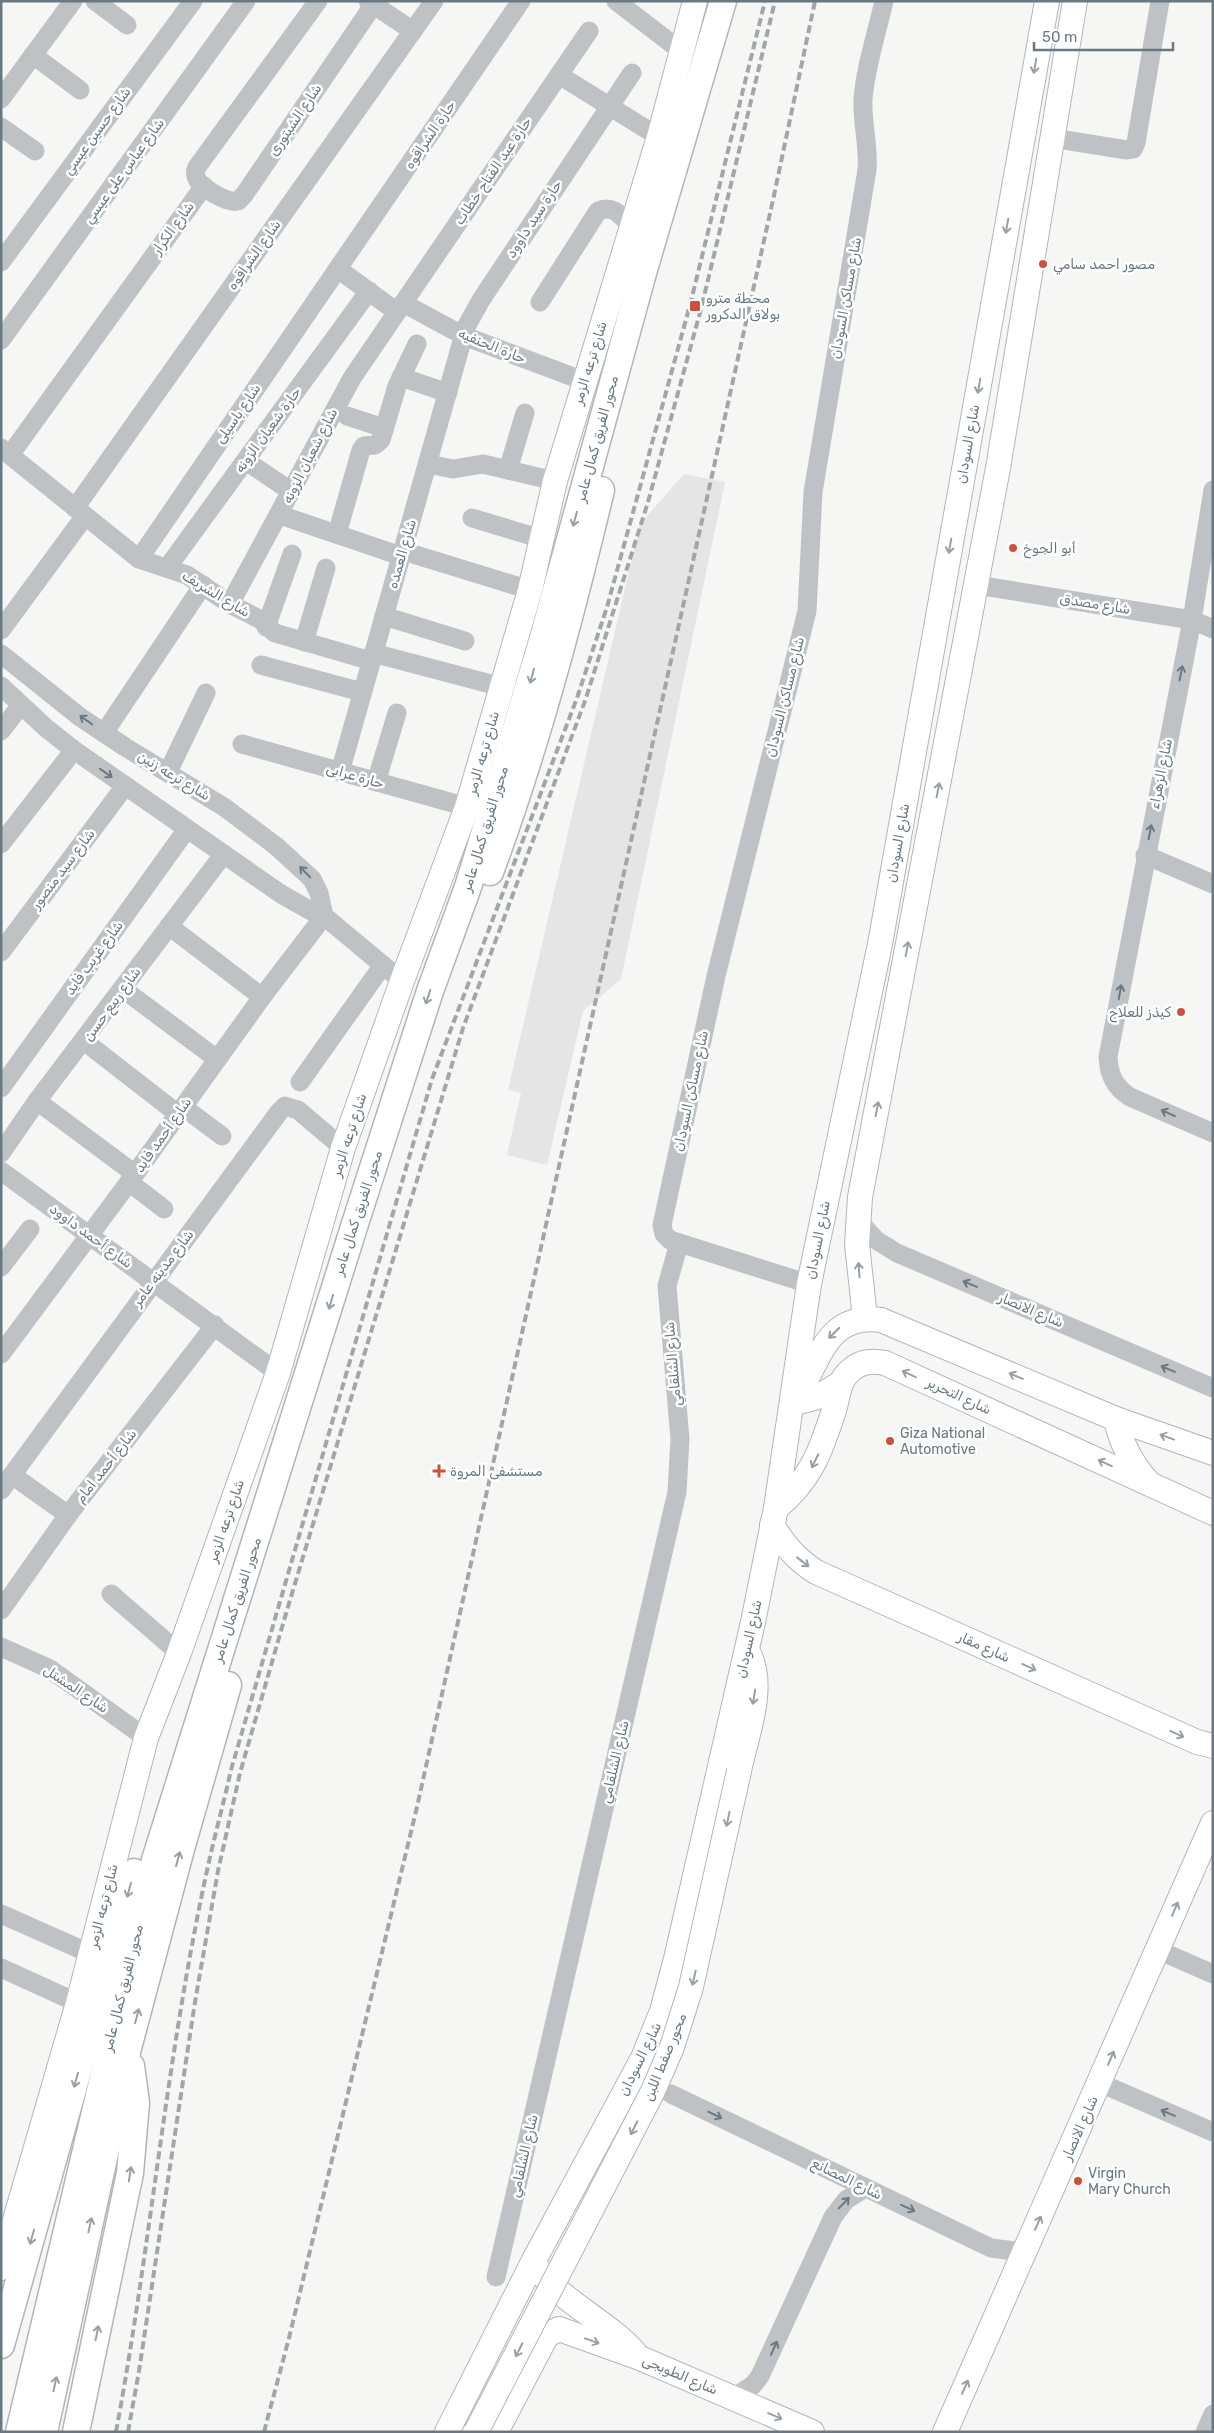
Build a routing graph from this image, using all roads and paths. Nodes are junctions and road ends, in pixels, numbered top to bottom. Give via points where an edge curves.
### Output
1 (73, 1) edge
2 (94, 1) edge
3 (193, 1) edge
4 (246, 1) edge
5 (318, 1) edge
6 (434, 1) edge
7 (521, 1) edge
8 (616, 1) edge
9 (695, 1) edge
10 (723, 1) edge
11 (738, 1) edge
12 (884, 1) edge
13 (1047, 1) edge
14 (1075, 1) edge
15 (1160, 1) edge
16 (371, 3) edge
17 (127, 25) dead end
18 (413, 31) junction
19 (589, 31) dead end
20 (681, 50) junction
21 (33, 56) junction
22 (632, 73) dead end
23 (559, 75) junction
24 (80, 90) dead end
25 (1, 99) edge
26 (610, 105) junction
27 (1, 127) edge
28 (659, 137) junction
29 (1052, 138) junction
30 (35, 151) dead end
31 (204, 186) junction
32 (632, 227) junction
33 (1, 262) edge
34 (338, 269) junction
35 (369, 291) junction
36 (540, 302) dead end
37 (400, 307) junction
38 (464, 336) junction
39 (1, 340) edge
40 (417, 344) dead end
41 (401, 377) junction
42 (584, 381) junction
43 (448, 393) junction
44 (525, 413) dead end
45 (347, 416) dead end
46 (384, 428) junction
47 (6, 452) edge
48 (246, 461) junction
49 (428, 464) junction
50 (508, 470) junction
51 (555, 481) junction
52 (1213, 490) edge
53 (292, 492) junction
54 (80, 512) junction
55 (280, 515) junction
56 (472, 518) dead end
57 (337, 534) junction
58 (542, 538) junction
59 (402, 553) junction
60 (292, 554) dead end
61 (139, 559) junction
62 (167, 568) junction
63 (326, 568) dead end
64 (977, 585) junction
65 (203, 586) junction
66 (530, 590) junction
67 (230, 604) junction
68 (384, 616) junction
69 (1192, 620) junction
70 (266, 627) junction
71 (1213, 629) edge
72 (1, 630) edge
73 (304, 642) junction
74 (465, 642) dead end
75 (1, 654) edge
76 (372, 657) junction
77 (262, 665) dead end
78 (1, 686) edge
79 (502, 687) junction
80 (362, 692) junction
81 (206, 693) dead end
82 (21, 706) junction
83 (397, 713) dead end
84 (1, 731) edge
85 (104, 733) junction
86 (242, 744) dead end
87 (74, 750) junction
88 (168, 772) junction
89 (340, 772) junction
90 (376, 782) junction
91 (125, 786) junction
92 (468, 807) junction
93 (188, 829) junction
94 (1, 844) edge
95 (222, 854) junction
96 (1145, 855) junction
97 (1213, 884) edge
98 (324, 916) junction
99 (169, 926) junction
100 (1, 952) edge
101 (383, 964) junction
102 (402, 982) junction
103 (123, 989) junction
104 (262, 997) junction
105 (84, 1041) junction
106 (217, 1059) junction
107 (300, 1082) dead end
108 (1, 1088) edge
109 (37, 1101) junction
110 (180, 1110) junction
111 (1213, 1133) edge
112 (222, 1136) dead end
113 (343, 1148) junction
114 (1, 1153) edge
115 (1, 1171) edge
116 (132, 1178) junction
117 (164, 1209) dead end
118 (858, 1220) junction
119 (30, 1229) dead end
120 (89, 1235) junction
121 (679, 1243) junction
122 (1, 1267) edge
123 (153, 1281) junction
124 (809, 1284) junction
125 (865, 1318) junction
126 (215, 1325) junction
127 (1, 1354) edge
128 (278, 1373) junction
129 (841, 1383) junction
130 (1213, 1388) edge
131 (792, 1404) junction
132 (1116, 1419) junction
133 (1213, 1453) edge
134 (6, 1482) edge
135 (1149, 1483) junction
136 (1213, 1513) edge
137 (68, 1514) junction
138 (774, 1516) junction
139 (111, 1594) dead end
140 (1, 1610) edge
141 (1, 1647) edge
142 (747, 1650) junction
143 (179, 1653) junction
144 (146, 1738) junction
145 (1213, 1746) edge
146 (178, 1783) junction
147 (1213, 1823) edge
148 (1, 1914) edge
149 (1158, 1950) junction
150 (91, 1954) junction
151 (1, 1968) edge
152 (1213, 1974) edge
153 (78, 2003) junction
154 (128, 2048) junction
155 (1100, 2084) junction
156 (671, 2094) dead end
157 (1213, 2132) edge
158 (865, 2188) junction
159 (1027, 2247) junction
160 (533, 2262) junction
161 (1, 2268) edge
162 (496, 2276) dead end
163 (508, 2313) junction
164 (547, 2335) junction
165 (1, 2345) edge
166 (640, 2358) junction
167 (733, 2398) junction
168 (1213, 2414) edge
169 (18, 2432) edge
170 (44, 2432) edge
171 (76, 2432) edge
172 (447, 2432) edge
173 (476, 2432) edge
174 (496, 2432) edge
175 (812, 2432) edge
176 (945, 2432) edge
177 (1205, 2432) edge

1 - 21 street
2 - 17 street
3 - 33 street, شارع حسين عيسي
4 - 39 street, شارع عباس على عيسي
5 - 31 street via 199,162 196,178
6 - 18 street, شارع الشراقوه
7 - 34 street, حارة الشراقوه
8 - 20 street
9 - 20 main road, شارع ترعه الزمر
10 -> 146 highway, محور الفريق كمال عامر via 488,824 367,1184
154 -> 11 highway, محور الفريق كمال عامر via 180,1850 228,1688 446,996 510,819 548,693 658,276
12 - 121 street, شارع مساكن السودان via 863,100 868,170 813,492 806,611 716,976 662,1224 664,1234
13 -> 124 main road, شارع السودان via 880,944
14 - 29 main road, شارع السودان
15 - 29 street via 1133,149
16 - 18 street
16 - 31 street, شارع الشبتورى via 241,198 230,202
18 - 54 street, شارع الشراقوه
19 - 23 street, حارة عبد الفتاح خطاب
20 - 28 main road, شارع ترعه الزمر
21 - 24 street
21 - 25 street
22 - 26 street, حارة سيد داوود
23 - 26 street
23 - 37 street, حارة عبد الفتاح خطاب
26 - 28 street
26 - 38 street, حارة سيد داوود via 472,314
27 - 30 street
28 - 32 main road, شارع ترعه الزمر
29 - 64 main road, شارع السودان
31 - 47 street, شارع الكرار
32 - 36 street via 616,210 598,211
32 - 42 main road, شارع ترعه الزمر
34 - 35 street, حارة الحنفيه
34 - 61 street, شارع باسيلى
35 - 37 street, حارة الحنفيه
35 - 48 street, حارة شعبان الزونه
37 - 38 street, حارة الحنفيه
37 - 53 street, شارع شعبان الزونه via 342,394
38 - 42 street, حارة الحنفيه
38 - 43 street, شارع العمده
40 - 41 street
41 - 43 street
41 - 46 street
42 - 51 main road, شارع ترعه الزمر
43 - 49 street, شارع العمده
44 - 50 street
45 - 46 street
46 - 57 street via 379,442 366,445 361,450
47 - 54 street, شارع الشريف
48 - 53 street
48 - 62 street, حارة شعبان الزونه
49 - 50 street via 453,469 483,464
49 - 59 street, شارع العمده
50 - 51 street
51 - 58 main road, شارع ترعه الزمر
52 - 69 street, شارع الزهراء
53 - 55 street, شارع شعبان الزونه
54 - 61 street, شارع الشريف
54 - 72 street, شارع الشراقوه
55 - 57 street
55 - 67 street, شارع شعبان الزونه
56 - 58 street
57 - 59 street
58 - 66 main road, شارع ترعه الزمر
59 - 66 street
59 - 68 street, شارع العمده
60 - 70 street
61 - 62 street, شارع الشريف
62 - 65 street, شارع الشريف via 187,575
63 - 73 street
64 - 69 street, شارع مصدق
118 -> 64 main road, شارع السودان via 862,1184
65 - 67 street, شارع الشريف
65 - 85 street
66 - 79 main road, شارع ترعه الزمر
67 - 70 street, شارع الشريف via 260,620
68 - 74 street
68 - 76 street, شارع العمده
69 - 71 street, شارع مصدق
96 -> 69 street, شارع الزهراء
70 - 73 street, شارع الشريف
73 - 76 street, شارع الشريف
85 -> 75 street, شارع ترعه زنين
76 - 79 street, شارع الشريف
76 - 80 street, شارع العمده
77 - 80 street
78 - 82 street
79 - 92 main road, شارع ترعه الزمر
80 - 89 street, شارع العمده
81 - 88 street
82 - 84 street
82 - 87 street
83 - 90 street
85 - 88 street, شارع ترعه زنين
86 - 89 street, حارة عرابى
87 -> 91 street
87 - 94 street
98 -> 88 street, شارع ترعه زنين via 319,893 301,868 224,807
89 - 90 street, حارة عرابى
90 - 92 street, حارة عرابى
91 - 93 street
91 - 100 street, شارع سيد منصور
92 - 102 main road, شارع ترعه الزمر
93 - 95 street
93 - 108 street, شارع غريب فايد
95 - 98 street via 297,904
95 - 99 street, شارع ربيع حسن
96 - 97 street
111 -> 96 street, شارع الزهراء via 1130,1097 1120,1090 1110,1075 1108,1057
98 - 101 street
98 - 104 street, شارع أحمد فايد
99 - 103 street, شارع ربيع حسن
99 - 104 street
101 - 102 street
101 - 107 street
102 - 113 main road, شارع ترعه الزمر
103 - 105 street, شارع ربيع حسن
103 - 106 street
104 - 106 street, شارع أحمد فايد
105 - 109 street, شارع ربيع حسن
105 - 110 street
106 - 110 street, شارع أحمد فايد
109 - 114 street, شارع ربيع حسن
109 - 116 street
110 - 112 street
110 - 116 street, شارع أحمد فايد
113 - 123 street, شارع مدينه عامر via 298,1110 285,1106
113 - 128 main road, شارع ترعه الزمر
115 - 120 street, شارع أحمد داوود
116 - 117 street
116 - 120 street, شارع أحمد فايد
125 -> 118 main road, شارع السودان via 858,1269
130 -> 118 street, شارع الانصار via 897,1253 876,1240
119 - 122 street
120 - 123 street, شارع أحمد داوود
120 - 127 street, شارع أحمد فايد
121 - 124 street, شارع مساكن السودان
121 - 162 street, شارع الشلقامي via 667,1286 680,1439 677,1492
123 - 126 street, شارع أحمد داوود
123 - 134 street, شارع مدينه عامر
124 - 131 main road, شارع السودان
125 -> 131 main road via 850,1321 827,1340
132 -> 125 main road via 895,1325
126 - 128 street, شارع أحمد داوود
126 - 137 street, شارع أحمد امام
128 - 143 main road, شارع ترعه الزمر
129 - 131 main road via 818,1397
135 -> 129 main road, شارع التحرير via 885,1362 860,1364 846,1374
129 -> 138 main road, شارع التحرير via 813,1466
131 - 138 main road, شارع السودان
133 -> 132 main road
132 - 135 main road via 1129,1458
134 - 137 street
135 - 136 main road, شارع التحرير
137 - 140 street, شارع أحمد امام
138 - 142 main road, شارع السودان
138 -> 145 main road, شارع مقار via 790,1551 816,1572 1188,1738
139 - 143 street
141 - 144 street, شارع المشتل via 50,1669
142 - 160 main road, شارع السودان via 662,2011 643,2058
142 -> 173 main road, محور صفط اللبن, bridge via 755,1671 756,1693 683,2018 653,2092
143 - 144 main road, شارع ترعه الزمر
144 - 150 main road, شارع ترعه الزمر
146 -> 165 highway via 153,1823 140,1855
146 - 169 highway, محور الفريق كمال عامر via 149,1882
149 -> 147 main road, شارع الانصار
148 - 150 street
149 - 152 street
155 -> 149 main road, شارع الانصار
150 - 153 main road, شارع ترعه الزمر
151 - 153 street
153 - 161 main road, شارع ترعه الزمر
170 -> 154 highway, محور الفريق كمال عامر
171 -> 154 highway via 126,2198 133,2147 136,2103
157 -> 155 street
159 -> 155 main road, شارع الانصار
156 -> 158 street, شارع المصانع
158 -> 159 street, شارع المصانع via 991,2248 1015,2251
167 -> 158 street via 753,2385 760,2376 833,2217 846,2200
176 -> 159 main road, شارع الانصار
160 - 163 main road, شارع السودان
160 - 166 main road via 560,2291 616,2333
163 - 164 main road
163 - 172 main road, شارع السودان
164 -> 166 main road, شارع الطوبجى via 554,2330 563,2330
164 - 174 main road
166 - 167 main road, شارع الطوبجى
167 -> 175 main road, شارع الطوبجى
168 - 177 street

